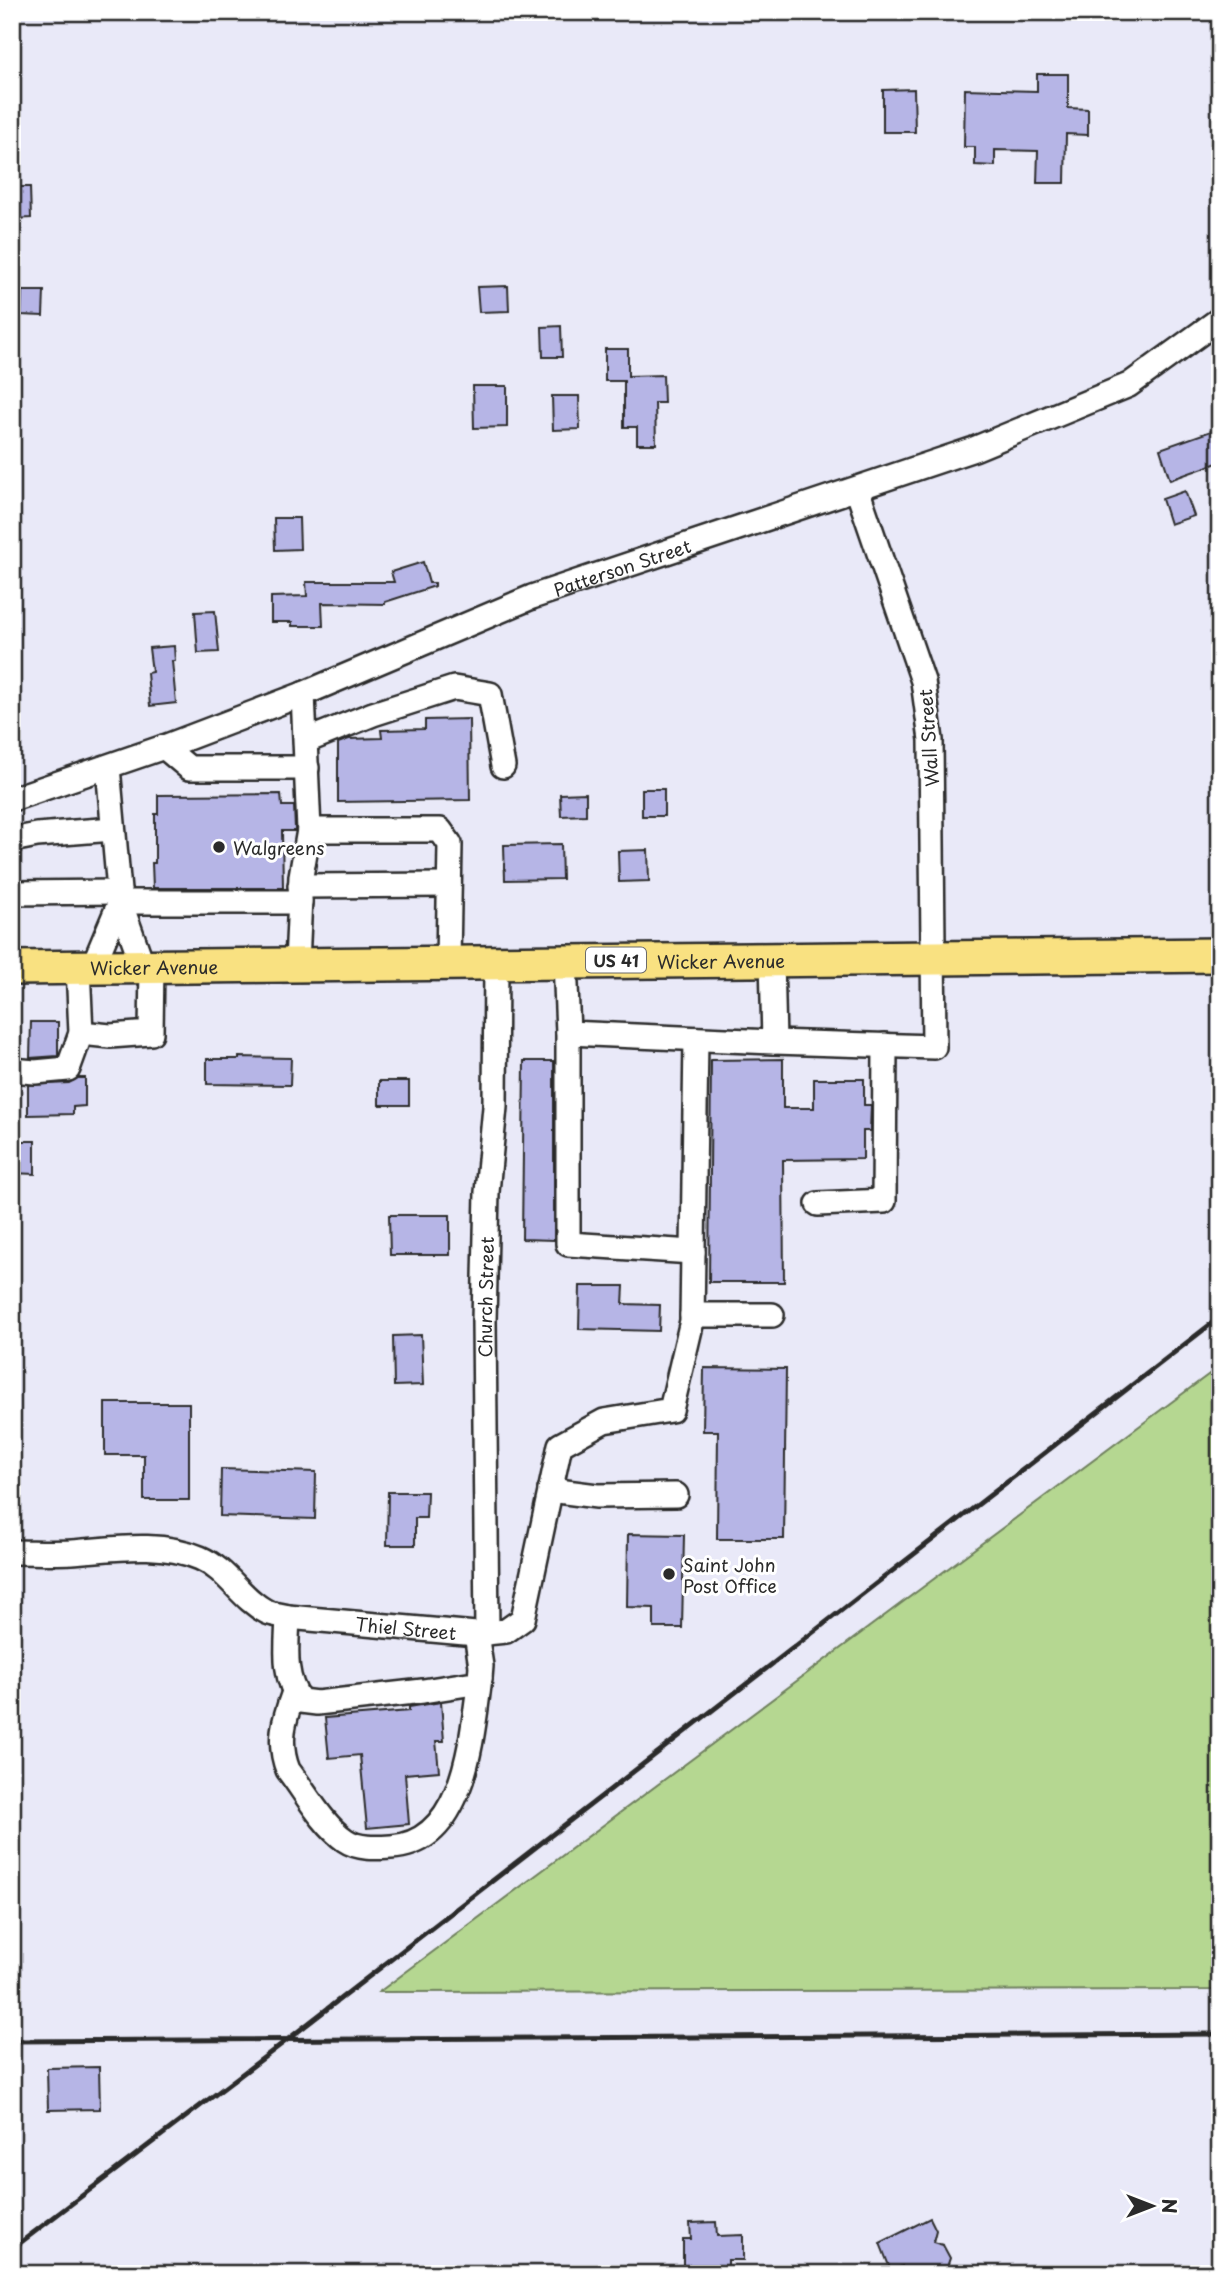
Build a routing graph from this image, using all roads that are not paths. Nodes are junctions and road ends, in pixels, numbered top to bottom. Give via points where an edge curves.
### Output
1 (1220, 319) edge
2 (857, 489) junction
3 (303, 694) junction
4 (306, 741) junction
5 (164, 747) junction
6 (503, 766) dead end
7 (107, 767) junction
8 (307, 768) junction
9 (12, 799) edge
10 (113, 829) junction
11 (309, 830) junction
12 (12, 840) edge
13 (449, 885) junction
14 (12, 893) edge
15 (300, 894) junction
16 (120, 897) junction
17 (1220, 955) edge
18 (934, 956) junction
19 (772, 958) junction
20 (565, 960) junction
21 (496, 961) junction
22 (448, 962) junction
23 (298, 963) junction
24 (148, 966) junction
25 (85, 967) junction
26 (12, 968) edge
27 (568, 1033) junction
28 (81, 1034) junction
29 (696, 1039) junction
30 (774, 1042) junction
31 (885, 1045) junction
32 (12, 1070) edge
33 (818, 1204) dead end
34 (693, 1252) junction
35 (692, 1315) junction
36 (772, 1315) dead end
37 (550, 1490) junction
38 (676, 1495) dead end
39 (12, 1552) edge
40 (288, 1617) junction
41 (482, 1634) junction
42 (473, 1681) junction
43 (294, 1692) junction

1 - 2 street, Patterson Street via 1129,385 974,449
2 - 3 street, Patterson Street via 532,597
2 - 18 street, Wall Street via 923,681 931,740
3 - 4 street
3 - 5 street, Patterson Street
4 - 6 street via 454,688 490,694
4 - 8 street
5 - 7 street, Patterson Street
5 - 8 street via 189,768
7 - 9 street, Patterson Street
7 - 10 street
8 - 11 street
10 - 12 street
10 - 16 street
11 - 13 street via 440,830 450,844
11 - 15 street
13 - 15 street
13 - 22 street
14 - 16 street
15 - 16 street
15 - 23 street
16 - 24 street
16 - 25 street
17 - 18 highway, Wicker Avenue / US 41
18 - 19 highway, Wicker Avenue / US 41
18 - 31 street, Wall Street via 934,1047
19 - 20 highway, Wicker Avenue / US 41
19 - 30 street
20 - 21 highway, Wicker Avenue / US 41
20 - 27 street
21 - 22 highway, Wicker Avenue / US 41
21 - 41 street, Church Street via 495,1107 487,1192 484,1321
22 - 23 highway, Wicker Avenue / US 41
23 - 24 highway, Wicker Avenue / US 41
24 - 25 highway, Wicker Avenue / US 41
24 - 28 street via 150,1033
25 - 26 highway, Wicker Avenue / US 41
25 - 28 street
27 - 29 street
27 - 34 street via 568,1244
28 - 32 street via 68,1069
29 - 30 street
29 - 34 street
30 - 31 street
31 - 33 street via 884,1201
34 - 35 street
35 - 36 street
35 - 37 street, Thiel Street via 671,1410 604,1421 560,1445
37 - 38 street via 597,1496
37 - 41 street, Thiel Street via 523,1619 506,1631
39 - 40 street, Thiel Street via 157,1546 180,1551 229,1576 268,1612
40 - 41 street, Thiel Street
40 - 43 street via 286,1660
41 - 42 street, Church Street
42 - 43 street via 317,1703 302,1701
42 - 43 street, Church Street via 470,1747 446,1816 425,1836 399,1847 372,1849 347,1841 329,1827 288,1770 282,1725

